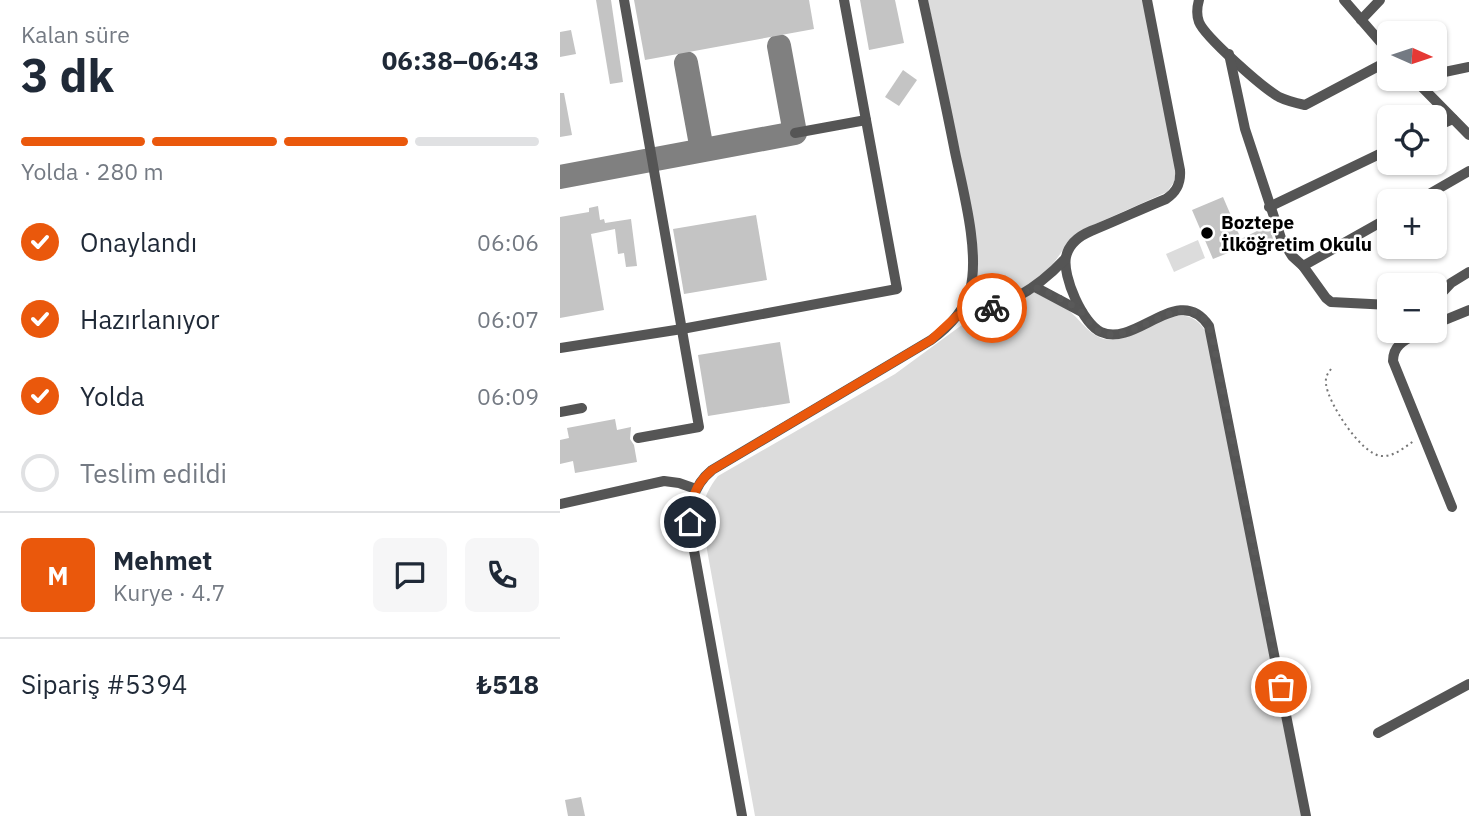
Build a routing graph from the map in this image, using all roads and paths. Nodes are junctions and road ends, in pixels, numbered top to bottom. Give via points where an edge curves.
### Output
1 (624, 0) edge
2 (844, 0) edge
3 (923, 0) edge
4 (1147, 0) edge
5 (1199, 0) edge
6 (1344, 0) edge
7 (1380, 0) edge
8 (1361, 20) junction
9 (1377, 38) edge
10 (1229, 54) junction
11 (1377, 67) edge
12 (1469, 67) edge
13 (1447, 72) edge
14 (1426, 91) edge
15 (1453, 119) junction
16 (866, 120) junction
17 (1447, 122) edge
18 (795, 133) dead end
19 (1469, 135) edge
20 (1377, 155) edge
21 (1469, 171) edge
22 (1438, 189) edge
23 (1269, 207) junction
24 (1377, 224) edge
25 (1065, 259) junction
26 (1303, 267) junction
27 (1469, 272) edge
28 (1035, 287) junction
29 (1447, 287) edge
30 (1377, 304) edge
31 (1469, 310) edge
32 (1082, 312) junction
33 (957, 316) junction
34 (1447, 319) edge
35 (682, 329) junction
36 (1401, 343) edge
37 (560, 348) edge
38 (1331, 369) dead end
39 (582, 408) dead end
40 (560, 412) edge
41 (1423, 435) junction
42 (638, 438) dead end
43 (696, 489) junction
44 (560, 504) edge
45 (1452, 507) dead end
46 (1469, 684) edge
47 (1378, 733) dead end
48 (743, 816) edge
49 (1306, 816) edge

1 - 35 street
2 - 16 street
3 - 33 street via 973,261 970,291
4 - 25 street via 1179,182 1166,199 1081,235
5 - 10 street via 1200,24
6 - 8 street
7 - 8 street
8 - 9 street
10 - 11 street via 1278,96 1305,105
10 - 23 street
12 - 13 street
14 - 15 street
15 - 17 street
15 - 19 street
16 - 18 street
16 - 35 street via 897,289
20 - 23 street
21 - 22 street
23 - 26 street via 1281,238
24 - 26 street
25 - 28 street
25 - 32 street
26 - 30 street via 1331,302
27 - 29 street
28 - 32 street
28 - 33 street via 996,307
31 - 34 street
32 - 49 street via 1094,328 1110,335 1177,310 1194,313 1209,326
33 - 43 street via 931,340 712,470
35 - 37 street
35 - 42 street via 699,427
36 - 41 street via 1392,356
38 - 41 path via 1325,382 1335,404 1356,437 1374,454 1394,454
39 - 40 street
41 - 45 street
43 - 44 street via 664,481
43 - 48 street via 691,502 691,534
46 - 47 street

